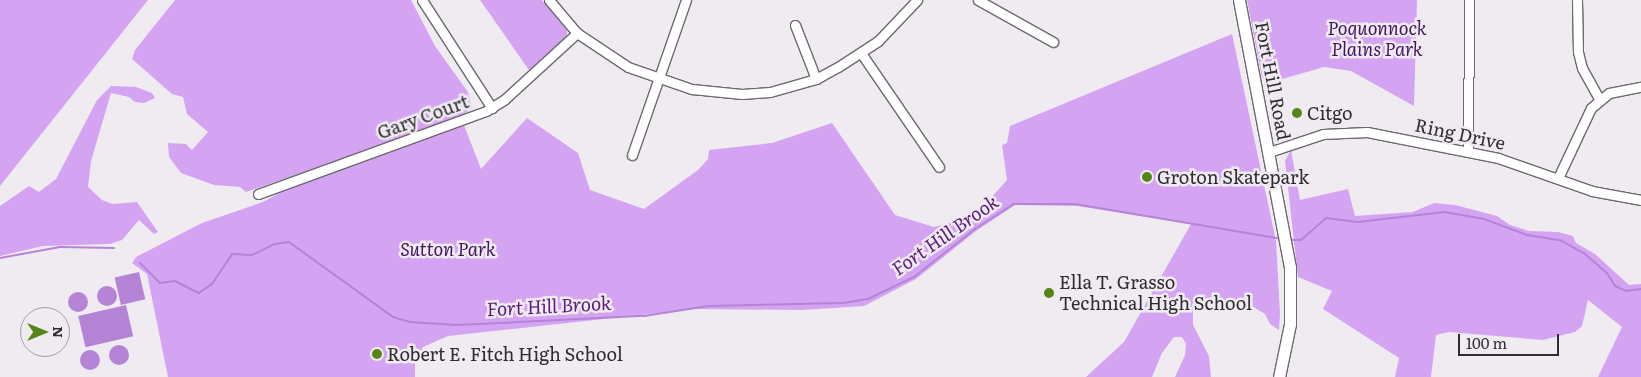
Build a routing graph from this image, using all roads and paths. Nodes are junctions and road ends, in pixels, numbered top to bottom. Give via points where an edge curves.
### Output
1 (422, 0) edge
2 (549, 0) edge
3 (686, 0) edge
4 (917, 0) edge
5 (978, 0) edge
6 (1239, 0) edge
7 (1469, 0) edge
8 (1577, 0) edge
9 (795, 25) dead end
10 (577, 33) junction
11 (1053, 42) dead end
12 (861, 53) junction
13 (816, 79) junction
14 (659, 80) junction
15 (1641, 87) edge
16 (1599, 99) junction
17 (492, 108) junction
18 (1269, 152) junction
19 (1468, 152) junction
20 (632, 155) dead end
21 (939, 167) dead end
22 (1558, 178) junction
23 (258, 194) dead end
24 (1641, 200) edge
25 (1279, 377) edge

1 - 17 street
2 - 10 street
3 - 14 street
4 - 12 street via 883,36
5 - 11 street
6 - 18 main road, Fort Hill Road
7 - 19 street
8 - 16 street via 1578,52 1582,68
9 - 13 street
10 - 14 street via 607,55
10 - 17 street, Gary Court
12 - 13 street
12 - 21 street
13 - 14 street via 770,92 742,94 692,90
14 - 20 street
15 - 16 street via 1620,90
16 - 22 street via 1582,120
17 - 23 street, Gary Court
18 - 19 street, Ring Drive via 1316,136 1354,131
18 - 25 main road, Fort Hill Road via 1287,245 1290,324
19 - 22 street, Ring Drive via 1517,163
22 - 24 street, Ring Drive via 1592,191

